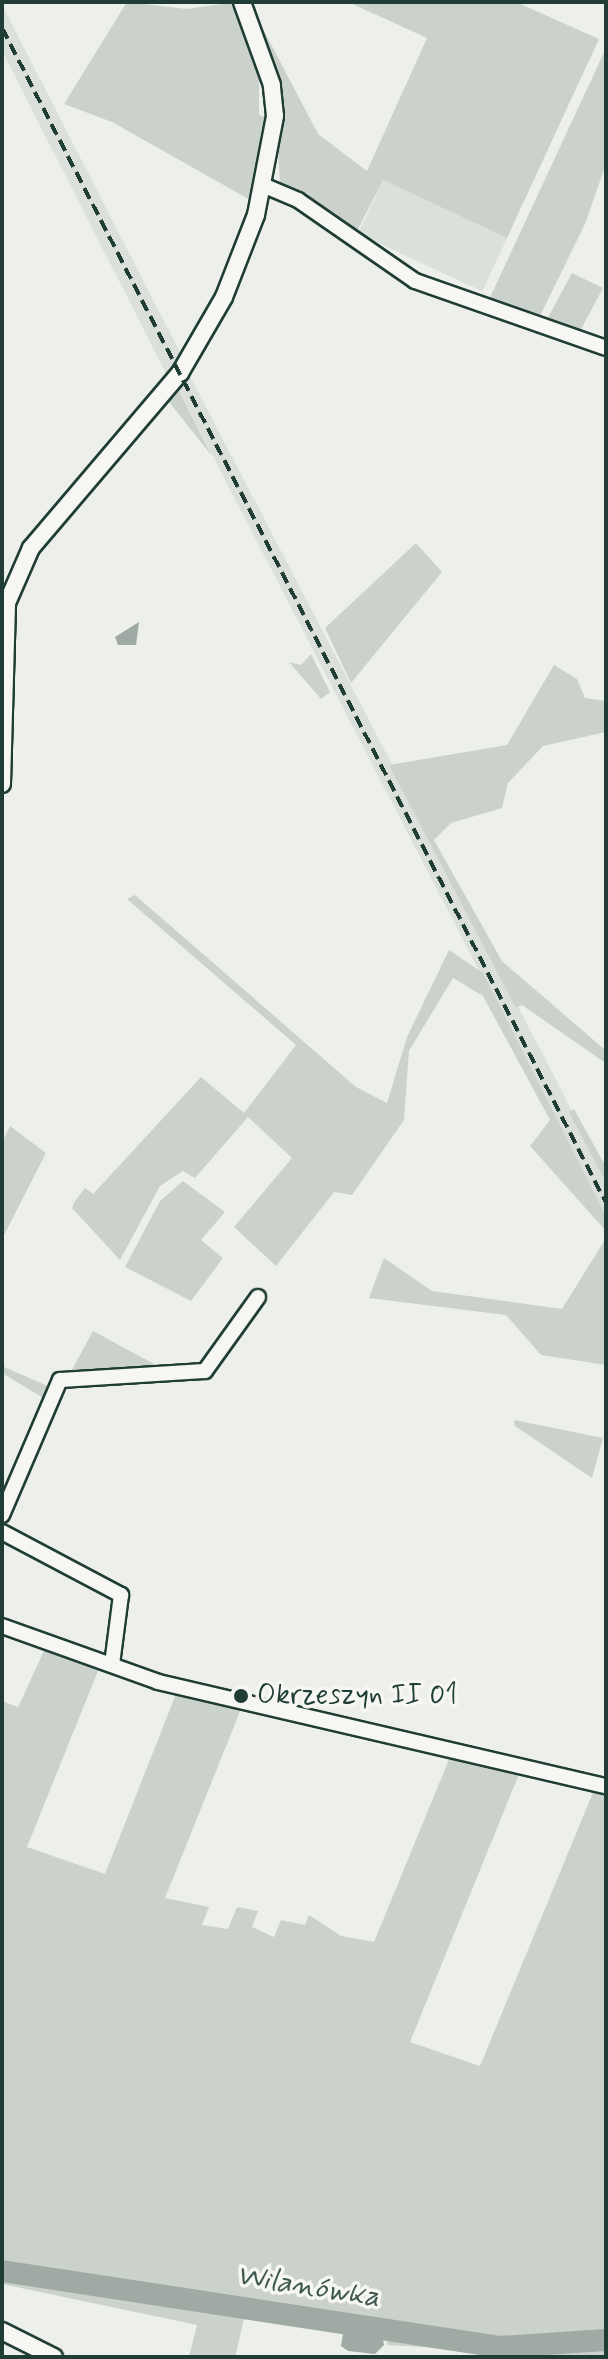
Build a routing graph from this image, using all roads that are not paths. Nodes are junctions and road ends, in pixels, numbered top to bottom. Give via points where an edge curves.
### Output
1 (242, 2) edge
2 (265, 186) junction
3 (606, 348) edge
4 (2, 784) edge
5 (258, 1297) dead end
6 (2, 1515) edge
7 (2, 1532) edge
8 (2, 1626) edge
9 (112, 1664) junction
10 (606, 1786) edge
11 (2, 2331) edge
12 (54, 2357) edge

1 - 2 street via 272,85 274,142
2 - 3 street via 298,200 415,281
2 - 4 street via 224,297 180,373 31,548 7,603
5 - 6 street via 205,1371 60,1380
7 - 9 street via 119,1592 125,1609
8 - 9 street
9 - 10 street via 246,1704
11 - 12 street

